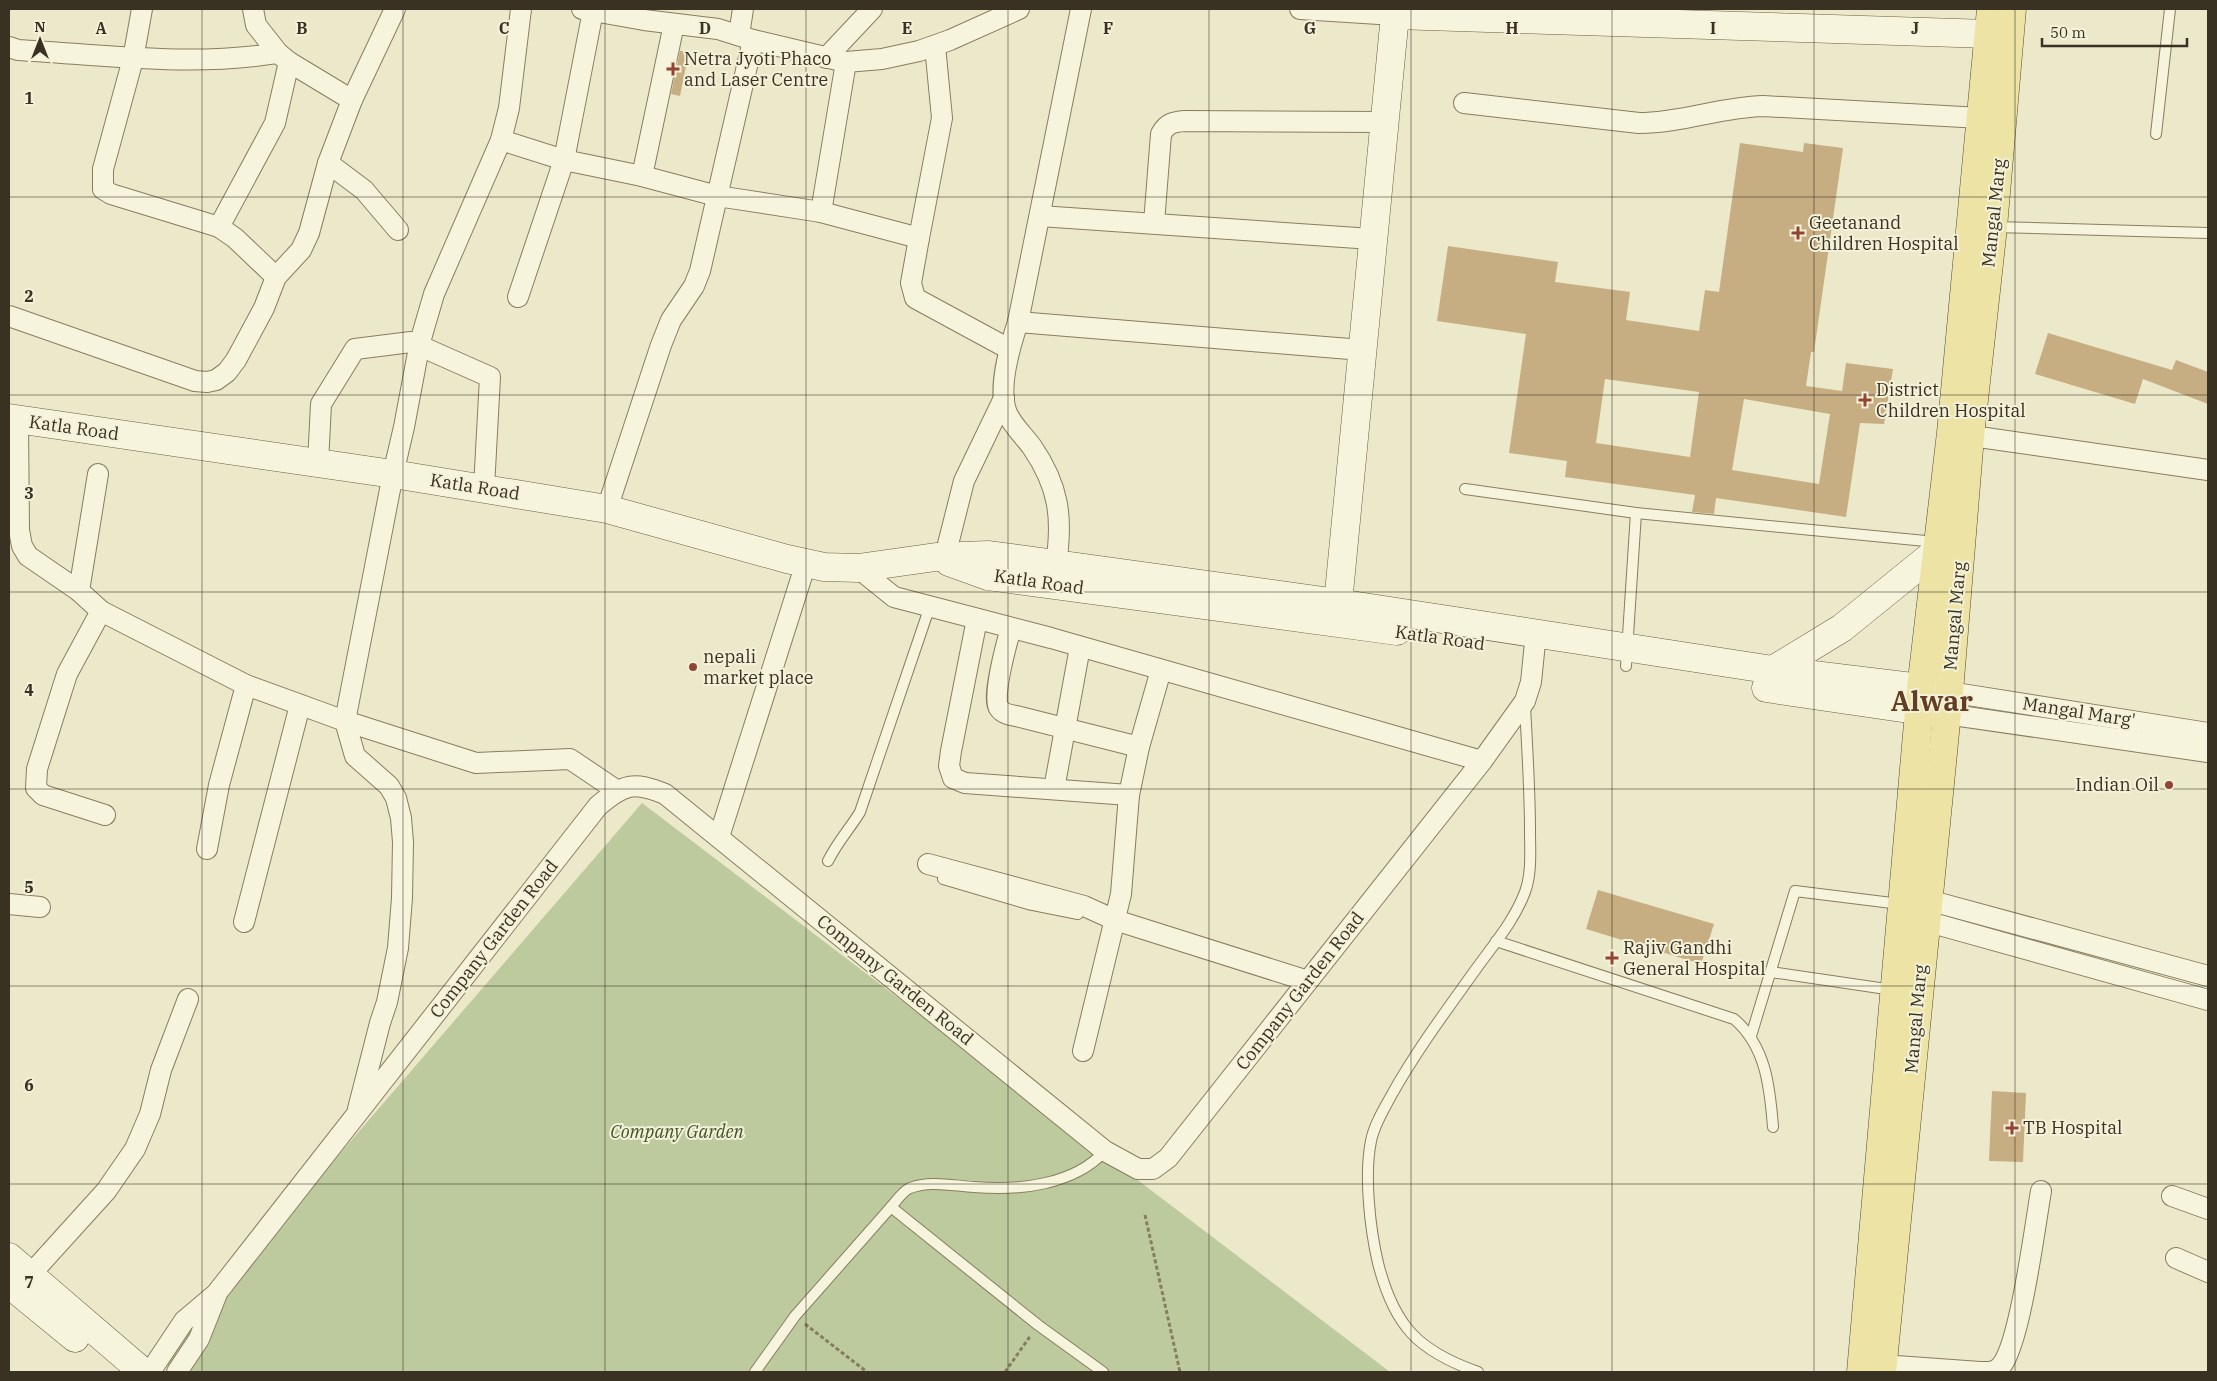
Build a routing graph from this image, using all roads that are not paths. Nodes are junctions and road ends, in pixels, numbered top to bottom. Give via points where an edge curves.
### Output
1 (142, 9) edge
2 (253, 9) edge
3 (395, 9) edge
4 (521, 9) edge
5 (743, 9) edge
6 (872, 9) edge
7 (1019, 9) edge
8 (1081, 9) edge
9 (1300, 9) edge
10 (2012, 9) edge
11 (2170, 9) edge
12 (587, 10) edge
13 (1322, 10) edge
14 (1453, 13) edge
15 (1395, 15) junction
16 (1596, 15) edge
17 (1651, 16) edge
18 (684, 20) edge
19 (1990, 21) edge
20 (746, 38) junction
21 (935, 46) junction
22 (9, 47) edge
23 (283, 58) junction
24 (826, 58) junction
25 (132, 59) junction
26 (846, 62) junction
27 (352, 100) junction
28 (1464, 103) dead end
29 (1981, 118) junction
30 (1384, 122) junction
31 (2156, 134) dead end
32 (501, 140) junction
33 (564, 160) junction
34 (328, 164) junction
35 (642, 176) junction
36 (717, 196) junction
37 (821, 212) junction
38 (1040, 216) junction
39 (1154, 223) junction
40 (219, 227) junction
41 (1982, 227) junction
42 (398, 230) dead end
43 (2208, 233) edge
44 (919, 238) junction
45 (1372, 239) junction
46 (276, 277) junction
47 (518, 297) dead end
48 (9, 316) edge
49 (1018, 322) junction
50 (419, 346) junction
51 (1009, 350) junction
52 (1362, 350) junction
53 (1004, 398) junction
54 (14, 419) edge
55 (1960, 434) junction
56 (318, 463) junction
57 (2208, 470) edge
58 (98, 474) dead end
59 (393, 474) junction
60 (484, 488) junction
61 (1465, 488) dead end
62 (607, 509) junction
63 (1636, 513) junction
64 (1938, 547) junction
65 (942, 558) junction
66 (806, 563) junction
67 (1056, 564) junction
68 (858, 568) junction
69 (1086, 579) junction
70 (79, 591) junction
71 (930, 606) junction
72 (1349, 611) junction
73 (101, 612) junction
74 (977, 619) junction
75 (1010, 628) junction
76 (1535, 642) junction
77 (1080, 647) junction
78 (1628, 656) junction
79 (1161, 670) junction
80 (1773, 670) junction
81 (246, 685) junction
82 (1920, 700) junction
83 (1525, 701) junction
84 (1947, 703) junction
85 (300, 705) junction
86 (2131, 720) junction
87 (344, 721) junction
88 (1065, 728) junction
89 (2208, 733) edge
90 (2127, 740) junction
91 (1139, 747) junction
92 (2208, 752) edge
93 (1482, 761) junction
94 (1054, 789) junction
95 (616, 790) junction
96 (1129, 795) junction
97 (105, 815) dead end
98 (719, 837) junction
99 (206, 849) dead end
100 (828, 861) dead end
101 (928, 864) dead end
102 (943, 879) dead end
103 (1892, 903) dead end
104 (9, 904) edge
105 (40, 907) dead end
106 (1927, 910) junction
107 (1115, 920) junction
108 (244, 922) dead end
109 (1496, 941) junction
110 (1771, 972) junction
111 (2208, 976) edge
112 (1308, 981) junction
113 (1894, 990) junction
114 (188, 999) dead end
115 (2208, 1000) edge
116 (1751, 1036) junction
117 (1083, 1051) dead end
118 (356, 1117) junction
119 (1773, 1127) dead end
120 (1106, 1150) junction
121 (2041, 1191) dead end
122 (2172, 1196) dead end
123 (891, 1207) junction
124 (2208, 1209) edge
125 (9, 1257) edge
126 (2176, 1258) dead end
127 (2208, 1272) edge
128 (19, 1280) edge
129 (216, 1294) junction
130 (1875, 1370) edge
131 (135, 1371) edge
132 (177, 1372) edge
133 (755, 1372) edge
134 (1103, 1372) edge
135 (1478, 1372) edge

1 - 25 street
2 - 23 street via 256,25
3 - 27 street
4 - 32 street via 509,108
5 - 20 street
6 - 24 street
7 - 21 street
8 - 38 street
9 - 13 street
10 - 41 main road, Mangal Marg
11 - 31 lane
12 - 18 street
12 - 33 street
13 - 15 street
14 - 15 street
14 - 16 street
15 - 30 street
16 - 17 street
17 - 19 street
18 - 20 street
18 - 35 street
19 - 29 main road, Mangal Marg
20 - 24 street
20 - 36 street
21 - 26 street via 882,59
21 - 44 street via 942,118
22 - 25 street
23 - 25 street
23 - 27 street
23 - 40 street via 275,123
24 - 26 street
25 - 40 street via 103,169 103,189
26 - 37 street
27 - 34 street
28 - 29 street via 1639,123 1655,123 1744,106
29 - 41 main road, Mangal Marg
30 - 39 street via 1173,122 1161,134
30 - 45 street
32 - 33 street
32 - 50 street via 434,294
33 - 35 street
33 - 47 street
34 - 42 street via 364,190
34 - 46 street via 302,250
35 - 36 street
36 - 37 street
36 - 62 street via 700,271 671,320 661,345
37 - 44 street
38 - 39 street
38 - 49 street
39 - 45 street
40 - 46 street
41 - 43 lane
41 - 55 main road, Mangal Marg
44 - 51 street via 911,283 915,298
45 - 52 street
46 - 48 street via 264,308 236,360 227,372 207,382 195,381
49 - 51 street
49 - 52 street
50 - 56 street via 411,342 354,348 321,404
50 - 59 street
50 - 60 street via 490,378
51 - 53 street
52 - 72 street
53 - 65 street via 964,481
53 - 67 street via 1007,413 1044,465 1053,485 1059,520
54 - 56 street, Katla Road
54 - 70 street via 22,546 28,556
55 - 57 street
55 - 64 main road, Mangal Marg
55 - 84 main road, Mangal Marg
56 - 59 street, Katla Road
58 - 70 street
59 - 60 street, Katla Road
59 - 87 street
60 - 62 street, Katla Road
61 - 63 lane
62 - 66 street, Katla Road
63 - 64 lane
63 - 78 lane
64 - 80 street via 1854,620
64 - 82 main road, Mangal Marg
65 - 67 street, Katla Road via 989,555
65 - 68 street, Katla Road
65 - 69 street, Katla Road via 988,576
66 - 68 street, Katla Road
66 - 98 street
67 - 69 street, Katla Road
68 - 71 street via 894,597
69 - 72 street, Katla Road
70 - 73 street
71 - 74 street
71 - 100 lane via 860,812 839,839
72 - 76 street, Katla Road
73 - 81 street
73 - 97 street via 67,674 37,769 36,788 43,795
74 - 75 street
74 - 94 street via 951,752 949,766 953,778 965,783
75 - 77 street
75 - 88 street via 997,689 998,708 1005,713
76 - 78 street, Katla Road
76 - 83 street, Company Garden Road via 1531,682
77 - 79 street
77 - 88 street
78 - 80 street, Katla Road
78 - 82 street, Katla Road
79 - 91 street
79 - 93 street
80 - 82 street, Katla Road
81 - 85 street
81 - 99 street via 219,785
82 - 84 street, Katla Road
82 - 113 main road, Mangal Marg
83 - 93 street, Company Garden Road
83 - 109 lane via 1529,873 1518,909
84 - 86 street, Mangal Marg'
84 - 90 street
84 - 106 main road, Mangal Marg
85 - 87 street
85 - 108 street
86 - 89 street, Mangal Marg'
86 - 90 street
87 - 95 street via 476,763 570,758
87 - 118 street via 355,756 389,786 396,798 403,842 397,956
88 - 91 street
88 - 94 street
90 - 92 street
91 - 96 street
93 - 112 street, Company Garden Road
94 - 96 street
95 - 98 street, Company Garden Road via 632,785 665,794
95 - 118 street, Company Garden Road via 598,806
96 - 107 street via 1121,894
98 - 120 street, Company Garden Road
101 - 107 street via 1084,906
102 - 107 lane via 1028,904
103 - 110 lane via 1795,892
104 - 105 street
106 - 111 street
106 - 115 street
106 - 130 main road, Mangal Marg
107 - 112 street
107 - 117 street
109 - 116 lane via 1734,1019
109 - 135 lane via 1402,1077 1378,1120 1368,1164 1368,1193 1376,1255 1396,1313 1410,1333 1432,1351
110 - 113 lane
110 - 116 lane
112 - 120 street, Company Garden Road via 1168,1158 1153,1169 1138,1169
113 - 130 main road, Mangal Marg
114 - 128 street via 161,1070 146,1127 135,1149 106,1191
116 - 119 lane via 1763,1063
118 - 129 street, Company Garden Road
120 - 123 lane via 1094,1163 1055,1181 1016,1188 920,1186 908,1189
121 - 130 street via 2018,1318 2001,1366 1993,1372
122 - 124 street
123 - 133 lane via 795,1316
123 - 134 lane via 1038,1325
125 - 128 street
126 - 127 street
128 - 131 street
129 - 131 street, Company Garden Road
129 - 132 street, Company Garden Road via 199,1340

